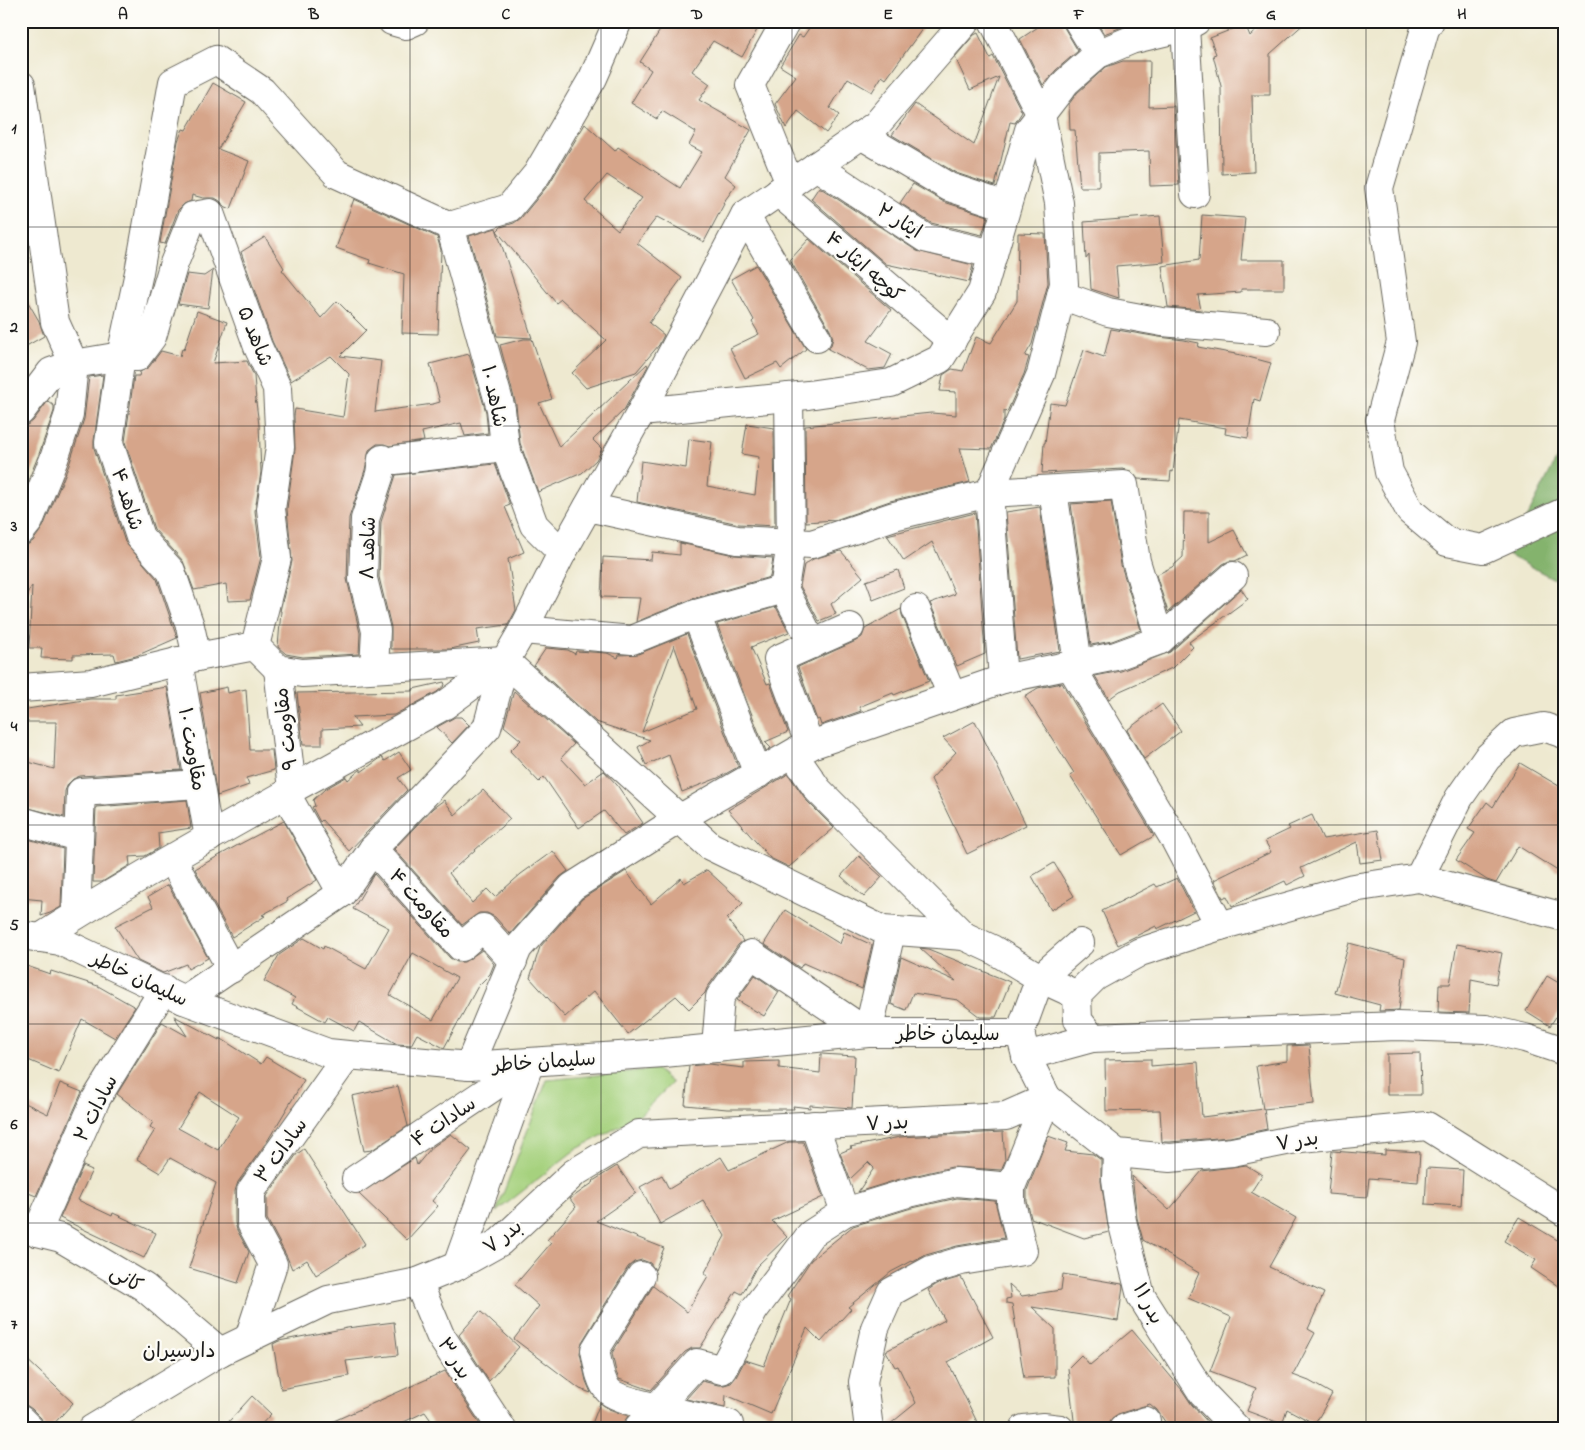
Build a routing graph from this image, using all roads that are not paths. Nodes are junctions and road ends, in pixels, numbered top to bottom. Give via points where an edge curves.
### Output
1 (392, 21) edge
2 (415, 21) edge
3 (618, 21) edge
4 (786, 21) edge
5 (966, 21) edge
6 (993, 21) edge
7 (1078, 21) edge
8 (1430, 21) edge
9 (1190, 24) edge
10 (1098, 54) junction
11 (21, 85) edge
12 (1041, 115) junction
13 (861, 135) junction
14 (816, 166) junction
15 (784, 188) junction
16 (1195, 194) dead end
17 (1006, 206) junction
18 (31, 214) edge
19 (745, 215) junction
20 (450, 226) junction
21 (993, 254) junction
22 (1060, 295) junction
23 (1266, 332) dead end
24 (817, 338) dead end
25 (952, 341) junction
26 (121, 356) junction
27 (74, 364) junction
28 (789, 396) junction
29 (21, 411) edge
30 (641, 412) junction
31 (504, 447) junction
32 (1053, 490) junction
33 (989, 493) junction
34 (588, 507) junction
35 (1564, 512) edge
36 (21, 531) edge
37 (791, 543) junction
38 (562, 553) junction
39 (1233, 576) dead end
40 (784, 589) junction
41 (916, 609) dead end
42 (696, 614) junction
43 (850, 627) dead end
44 (523, 630) junction
45 (1160, 640) junction
46 (813, 644) junction
47 (255, 646) junction
48 (187, 659) junction
49 (505, 661) junction
50 (1074, 665) junction
51 (374, 668) junction
52 (278, 669) junction
53 (1003, 679) junction
54 (21, 688) edge
55 (952, 696) junction
56 (1564, 734) edge
57 (801, 750) junction
58 (758, 774) junction
59 (199, 784) junction
60 (289, 792) junction
61 (679, 819) junction
62 (21, 821) edge
63 (78, 837) junction
64 (209, 838) junction
65 (373, 849) junction
66 (172, 859) junction
67 (1419, 878) junction
68 (342, 893) junction
69 (76, 914) junction
70 (1564, 917) edge
71 (1220, 926) junction
72 (891, 932) junction
73 (30, 936) edge
74 (964, 936) junction
75 (1080, 943) dead end
76 (513, 961) junction
77 (231, 968) junction
78 (1040, 978) junction
79 (174, 994) junction
80 (1077, 995) junction
81 (868, 1033) junction
82 (1092, 1038) junction
83 (1023, 1044) junction
84 (716, 1048) junction
85 (1564, 1051) edge
86 (348, 1055) junction
87 (530, 1062) junction
88 (470, 1066) junction
89 (1047, 1098) junction
90 (814, 1125) junction
91 (1117, 1153) junction
92 (356, 1179) dead end
93 (1012, 1187) junction
94 (845, 1212) junction
95 (1564, 1212) edge
96 (29, 1229) edge
97 (457, 1266) junction
98 (641, 1276) dead end
99 (418, 1282) junction
100 (249, 1338) junction
101 (220, 1352) junction
102 (655, 1408) junction
103 (21, 1420) edge
104 (729, 1424) dead end
105 (30, 1429) edge
106 (92, 1429) edge
107 (502, 1429) edge
108 (637, 1429) edge
109 (868, 1429) edge
110 (1024, 1429) edge
111 (1060, 1429) edge
112 (1238, 1429) edge

1 - 2 street via 406,25
3 - 20 street via 588,86 537,174 509,208
4 - 15 street via 750,85
5 - 13 street via 876,125
6 - 12 street
7 - 10 street
8 - 35 street via 1379,188 1401,342 1380,420 1389,472 1410,511 1447,542 1483,549
9 - 10 street via 1132,40
9 - 16 street
10 - 12 street via 1066,82
11 - 18 street
12 - 17 street via 1028,130
12 - 22 street via 1058,203 1064,284
13 - 14 street
13 - 17 street via 949,187
14 - 15 street
14 - 21 street, ایثار ۲ via 925,238
15 - 19 street
15 - 25 street, کوچه ایثار ۴
17 - 21 street
18 - 27 street via 55,322
19 - 24 street
19 - 30 street
20 - 26 street, شاهد ۴ via 337,174 262,91 216,60 173,82
20 - 31 street, شاهد ۱۰ via 501,409
21 - 25 street via 982,292
22 - 23 street via 1108,312 1162,322
22 - 33 street via 1041,374
25 - 28 street via 940,359 891,383
26 - 27 street
26 - 47 street, شاهد ۵ via 137,357 152,337 173,266 193,216 210,213 258,347 277,388 280,448 271,509 277,558
26 - 48 street, شاهد ۴ via 109,443 140,537 171,571 190,626
27 - 29 street via 51,372
27 - 36 street via 69,414 29,521
28 - 30 street
28 - 37 street
30 - 34 street
31 - 38 street, شاهد ۱۰ via 534,525
31 - 51 street, شاهد ۸ via 388,460 365,519 363,579 376,631
32 - 33 street
32 - 45 street via 1124,485 1136,561
32 - 50 street
33 - 37 street via 894,516 812,544
33 - 53 street
34 - 37 street via 737,540
34 - 38 street
37 - 40 street
38 - 44 street
39 - 45 street
40 - 42 street
40 - 46 street
41 - 55 street
42 - 44 street via 632,640
42 - 58 street
43 - 46 street
44 - 49 street
45 - 50 street via 1116,656
46 - 57 street via 778,659
47 - 48 street
47 - 52 street
48 - 54 street via 91,683
48 - 59 street, مقاومت ۱۰
49 - 51 street
49 - 60 street via 445,705
49 - 61 street
49 - 65 street via 487,728
50 - 53 street
50 - 71 street via 1175,840
51 - 52 street via 302,673
52 - 60 street, مقاومت ۹
53 - 55 street
55 - 57 street
56 - 67 street via 1544,727 1514,733 1487,758 1459,798
57 - 58 street
57 - 74 street via 818,790
58 - 61 street
59 - 63 street via 81,792
59 - 64 street, مقاومت ۱۰
60 - 64 street
60 - 68 street
61 - 72 street via 710,846
61 - 76 street via 572,887 518,948
62 - 63 street
63 - 69 street
64 - 66 street
65 - 68 street
65 - 76 street, مقاومت ۴ via 461,946 483,928
66 - 69 street
66 - 77 street
67 - 70 street
67 - 71 street via 1353,888
68 - 77 street
69 - 73 street
71 - 80 street via 1140,952 1095,977
72 - 74 street
72 - 81 street
73 - 79 street, سلیمان خاطر via 60,941
74 - 78 street
75 - 78 street
76 - 88 street
77 - 79 street
78 - 80 street
78 - 83 street
79 - 86 street, سلیمان خاطر via 328,1053
79 - 96 street, سادات ۲ via 96,1099
80 - 82 street via 1078,1020
81 - 83 street, سلیمان خاطر
81 - 84 street, سلیمان خاطر
81 - 84 street via 751,954 720,998
82 - 83 street
82 - 85 street via 1397,1026 1486,1029
83 - 89 street, سلیمان خاطر
84 - 87 street, سلیمان خاطر
86 - 88 street, سلیمان خاطر
86 - 100 street, سادات ۳ via 251,1191 251,1223 273,1264
87 - 88 street, سلیمان خاطر
87 - 92 street, سادات ۴
87 - 97 street
89 - 90 street, بدر ۷ via 1006,1116
89 - 91 street
89 - 93 street
90 - 94 street
90 - 97 street, بدر ۷ via 639,1134 574,1173 500,1242
91 - 95 street, بدر ۷ via 1170,1158 1232,1152 1300,1138 1427,1126
91 - 112 street, بدر ۱۱ via 1116,1179 1122,1220 1141,1296 1203,1394
93 - 94 street via 956,1182
93 - 109 street via 1011,1203 1023,1251 961,1261 931,1270 890,1292 875,1328 863,1382
94 - 102 street via 811,1234 754,1310 722,1370 697,1363
96 - 101 street, کانی via 61,1238 144,1286
97 - 99 street, بدر ۷
98 - 102 street via 595,1350 602,1382 609,1392
99 - 100 street, بدر ۷ via 328,1300
99 - 107 street, بدر ۳ via 440,1335
100 - 101 street, بدر ۷
101 - 106 street, بدر ۷
102 - 104 street
102 - 108 street
103 - 105 street
110 - 111 street

